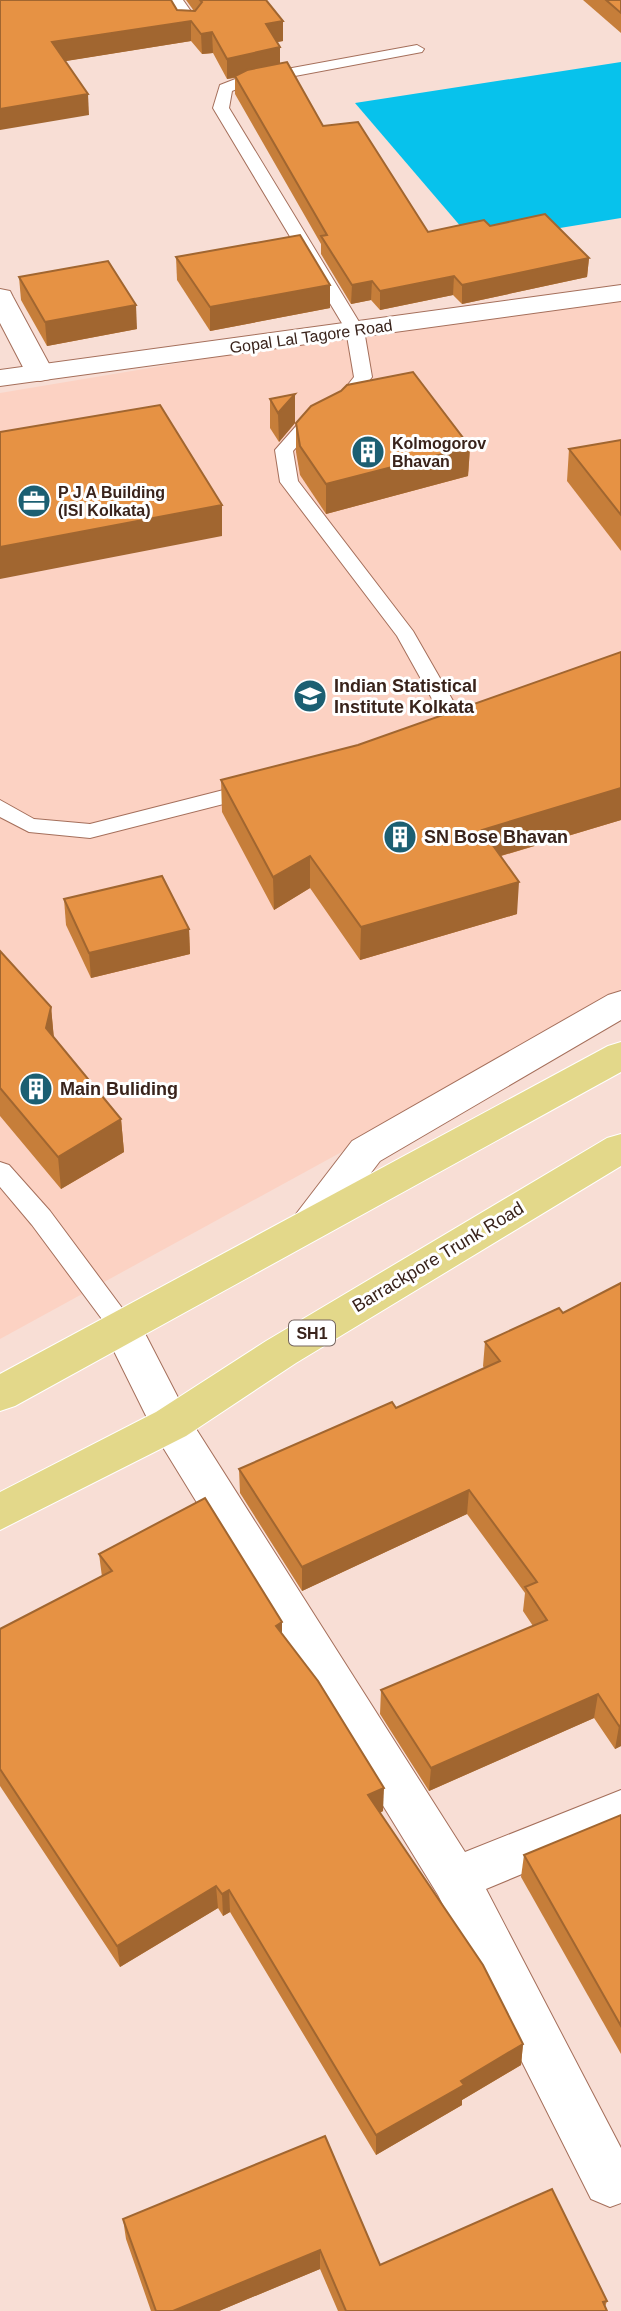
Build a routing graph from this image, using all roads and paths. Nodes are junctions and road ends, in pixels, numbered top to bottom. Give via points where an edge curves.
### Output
1 (172, 0) edge
2 (188, 24) edge
3 (418, 49) dead end
4 (619, 296) edge
5 (0, 297) edge
6 (355, 330) junction
7 (40, 373) junction
8 (0, 378) edge
9 (421, 743) edge
10 (271, 785) edge
11 (0, 807) edge
12 (621, 1004) edge
13 (621, 1055) edge
14 (618, 1153) edge
15 (0, 1171) edge
16 (310, 1224) junction
17 (122, 1327) junction
18 (0, 1394) edge
19 (171, 1424) junction
20 (0, 1512) edge
21 (621, 1811) edge
22 (455, 1879) junction
23 (617, 2188) edge

1 - 2 street
3 - 6 lane via 265,75 225,88 221,108
4 - 6 street, Gopal Lal Tagore Road
5 - 7 street
6 - 7 street, Gopal Lal Tagore Road
6 - 9 lane via 363,377 334,414 303,429 284,450 289,482 406,635 458,727
7 - 8 street, Gopal Lal Tagore Road
10 - 11 lane via 90,831 29,825
12 - 16 street via 366,1151
13 - 16 main road
14 - 19 main road, Barrackpore Trunk Road / SH1 via 281,1352
15 - 17 lane
16 - 17 main road
17 - 18 main road
17 - 19 street
19 - 20 main road, Barrackpore Trunk Road / SH1
19 - 22 street
21 - 22 street
22 - 23 street

